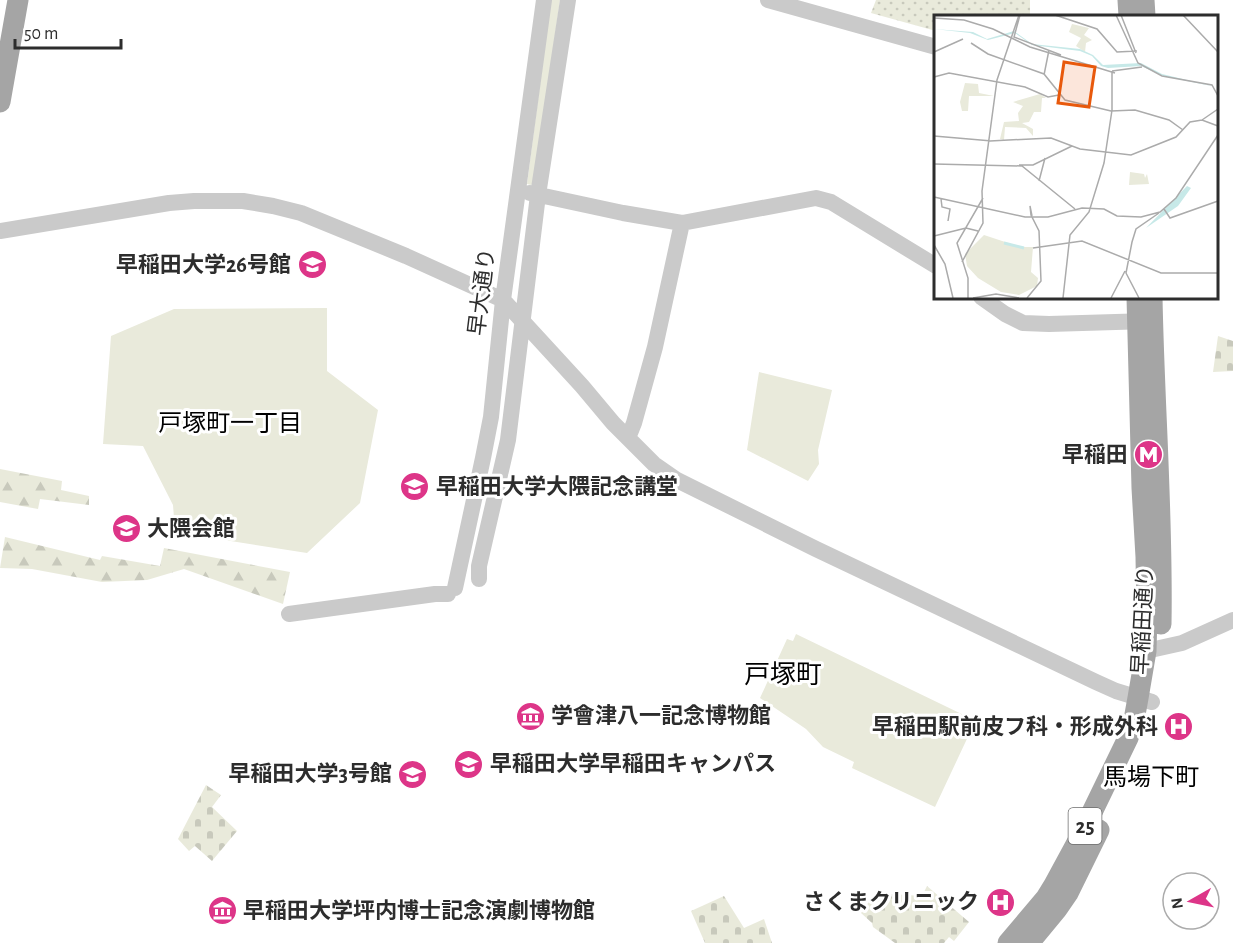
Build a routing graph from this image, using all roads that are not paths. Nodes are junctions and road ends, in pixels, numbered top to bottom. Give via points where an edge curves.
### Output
1 (18, 0) edge
2 (544, 0) edge
3 (568, 0) edge
4 (768, 0) edge
5 (1128, 0) edge
6 (1144, 0) edge
7 (1129, 15) edge
8 (1145, 15) edge
9 (934, 45) edge
10 (0, 102) edge
11 (517, 189) junction
12 (538, 195) junction
13 (682, 224) junction
14 (0, 231) edge
15 (934, 265) edge
16 (982, 298) edge
17 (1137, 298) edge
18 (1152, 298) edge
19 (503, 300) junction
20 (522, 321) junction
21 (1145, 321) junction
22 (628, 438) junction
23 (479, 579) dead end
24 (289, 614) dead end
25 (1233, 620) edge
26 (1153, 650) junction
27 (1145, 700) junction
28 (1014, 943) edge

1 - 10 main road
2 - 11 street, 早大通り
3 - 12 street, 早大通り
4 - 9 street
5 - 7 main road
6 - 8 main road
11 - 12 street
11 - 19 street, 早大通り
12 - 13 street
12 - 20 street, 早大通り
13 - 15 street via 816,198 831,202
13 - 22 street via 656,347
14 - 19 street via 169,203 243,201 301,213
16 - 21 street via 1023,323
17 - 21 main road, 早稲田通り / 25
18 - 21 main road, 早稲田通り / 25
19 - 20 street
19 - 24 street, 早大通り via 489,427 452,591
20 - 22 street
20 - 23 street, 早大通り via 508,440
21 - 26 main road, 早稲田通り / 25 via 1160,488 1162,590
22 - 27 street via 660,468 689,486 1096,682
25 - 26 street via 1182,643
26 - 27 main road, 早稲田通り / 25
27 - 28 main road, 早稲田通り / 25 via 1080,837 1046,898

